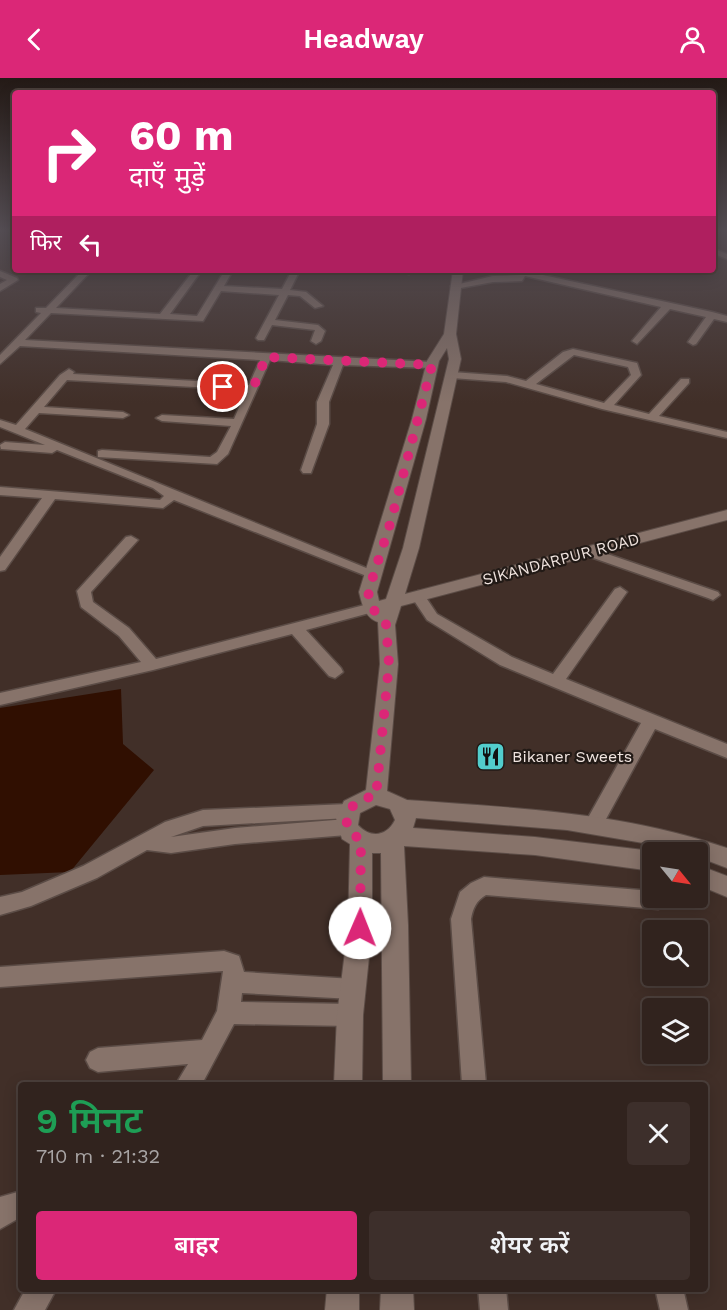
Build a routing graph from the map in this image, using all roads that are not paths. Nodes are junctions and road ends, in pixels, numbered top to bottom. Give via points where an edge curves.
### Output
1 (62, 288) edge
2 (68, 288) edge
3 (184, 288) edge
4 (218, 288) edge
5 (226, 288) edge
6 (286, 288) edge
7 (455, 288) edge
8 (594, 288) edge
9 (284, 292) junction
10 (668, 305) junction
11 (318, 306) dead end
12 (44, 310) junction
13 (712, 315) junction
14 (163, 317) junction
15 (200, 319) junction
16 (727, 319) edge
17 (270, 322) junction
18 (193, 334) dead end
19 (450, 334) junction
20 (261, 338) dead end
21 (316, 341) dead end
22 (638, 342) dead end
23 (693, 342) dead end
24 (18, 343) junction
25 (1, 350) edge
26 (266, 357) junction
27 (0, 361) edge
28 (339, 362) junction
29 (432, 365) junction
30 (452, 375) junction
31 (685, 381) dead end
32 (529, 384) junction
33 (253, 388) junction
34 (606, 407) junction
35 (36, 410) junction
36 (123, 415) dead end
37 (652, 417) junction
38 (162, 418) dead end
39 (0, 423) edge
40 (238, 423) junction
41 (0, 428) edge
42 (18, 430) junction
43 (727, 435) edge
44 (2, 449) edge
45 (52, 449) dead end
46 (102, 454) dead end
47 (308, 470) dead end
48 (0, 491) edge
49 (52, 494) junction
50 (172, 495) junction
51 (727, 515) edge
52 (131, 540) dead end
53 (587, 551) junction
54 (0, 567) edge
55 (374, 574) junction
56 (620, 592) dead end
57 (714, 595) dead end
58 (418, 596) junction
59 (395, 601) junction
60 (372, 608) junction
61 (386, 624) junction
62 (296, 628) junction
63 (153, 665) junction
64 (335, 672) dead end
65 (556, 681) junction
66 (0, 699) edge
67 (651, 720) junction
68 (727, 751) edge
69 (376, 796) junction
70 (402, 808) junction
71 (593, 825) junction
72 (352, 826) junction
73 (395, 838) junction
74 (727, 858) edge
75 (642, 860) edge
76 (708, 879) edge
77 (727, 887) edge
78 (642, 899) edge
79 (0, 906) edge
80 (0, 977) edge
81 (232, 982) junction
82 (353, 988) junction
83 (228, 1012) junction
84 (350, 1015) junction
85 (208, 1051) junction
86 (98, 1060) dead end
87 (189, 1082) edge
88 (348, 1082) edge
89 (397, 1082) edge
90 (474, 1082) edge
91 (18, 1204) edge
92 (0, 1216) edge
93 (40, 1292) edge
94 (343, 1292) edge
95 (397, 1292) edge
96 (492, 1292) edge
97 (670, 1292) edge
98 (28, 1310) edge
99 (342, 1310) edge
100 (397, 1310) edge
101 (494, 1310) edge
102 (674, 1310) edge

1 - 12 street
2 - 12 street
3 - 14 street
4 - 15 street
5 - 9 street
6 - 9 street
7 - 19 street
8 - 10 street
9 - 11 street via 303,294
9 - 17 street
10 - 13 street
10 - 22 street
12 - 14 street
12 - 24 street
12 - 25 street
13 - 16 street
13 - 23 street
14 - 15 street
15 - 18 street
17 - 20 street
17 - 21 street via 318,327
19 - 29 street
19 - 30 street via 455,359
24 - 26 street via 84,352
24 - 27 street
26 - 28 street
26 - 33 street
28 - 29 street
28 - 47 street via 323,402 323,424
29 - 55 street
30 - 32 street via 491,376
30 - 59 street
31 - 37 street
32 - 34 street
32 - 34 street via 573,352 633,365 636,375
33 - 35 street via 67,374
33 - 40 street
34 - 37 street
35 - 36 street
35 - 42 street
37 - 43 street
38 - 40 street
39 - 42 street
40 - 46 street via 222,454 213,461
41 - 44 street via 14,435
42 - 50 street via 157,485
44 - 45 street
48 - 49 street
49 - 50 street via 164,504
49 - 54 street
50 - 55 street
51 - 53 street, SIKANDARPUR ROAD
52 - 63 street via 84,591 86,604 124,632
53 - 57 street
53 - 58 street, SIKANDARPUR ROAD
55 - 60 street via 368,592
56 - 65 street
58 - 59 street, SIKANDARPUR ROAD
58 - 65 street via 432,617 481,648
59 - 60 street, SIKANDARPUR ROAD
59 - 61 street
60 - 61 street
60 - 62 street
61 - 69 street via 389,664
62 - 63 street
62 - 64 street
63 - 66 street
65 - 67 street
67 - 68 street
67 - 71 street
69 - 70 street via 392,800
69 - 72 street via 360,800
70 - 71 street
70 - 73 street via 406,820
71 - 74 street via 661,835
72 - 73 street via 377,844
72 - 79 street via 171,845 147,843 90,872
72 - 82 street via 360,928
73 - 75 street via 535,846
73 - 89 street
76 - 77 street
78 - 90 street via 484,886 470,893 461,919
80 - 81 street via 224,961 233,965
81 - 82 street
81 - 83 street
82 - 84 street
83 - 84 street
83 - 85 street
84 - 88 street
85 - 86 street
85 - 87 street
91 - 92 street via 9,1206
93 - 98 street
94 - 99 street
95 - 100 street
96 - 101 street
97 - 102 street

